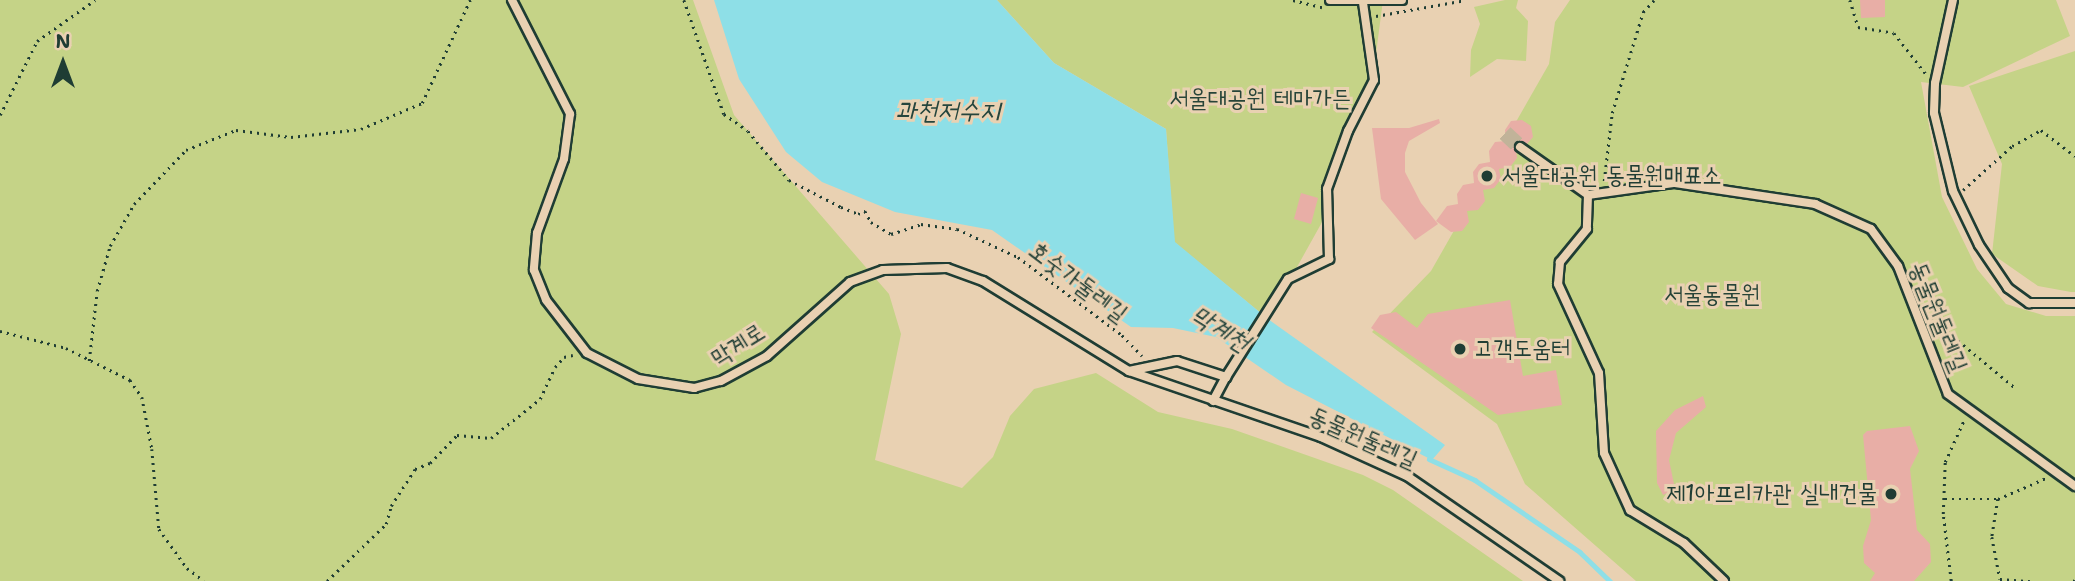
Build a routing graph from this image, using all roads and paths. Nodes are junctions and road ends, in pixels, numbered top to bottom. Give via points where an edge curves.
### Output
1 (95, 0) edge
2 (470, 0) edge
3 (512, 0) edge
4 (684, 0) edge
5 (1330, 0) edge
6 (1402, 0) edge
7 (1654, 0) edge
8 (1850, 0) edge
9 (1953, 0) edge
10 (1363, 3) junction
11 (1936, 79) junction
12 (0, 115) edge
13 (1520, 147) tunnel mouth
14 (2075, 156) edge
15 (1964, 190) dead end
16 (1588, 195) junction
17 (1603, 195) junction
18 (1912, 303) junction
19 (2075, 303) edge
20 (0, 331) edge
21 (587, 354) junction
22 (89, 361) junction
23 (1157, 365) junction
24 (1129, 371) junction
25 (1226, 377) junction
26 (2014, 387) dead end
27 (1213, 401) junction
28 (1970, 410) junction
29 (2055, 474) junction
30 (2075, 486) edge
31 (1944, 499) junction
32 (1998, 499) junction
33 (205, 581) edge
34 (327, 581) edge
35 (1559, 581) edge
36 (1724, 581) edge
37 (1951, 581) edge
38 (2031, 581) edge

1 - 12 path via 37,41
2 - 22 path via 422,103 361,130 290,137 236,130 186,150 134,204 110,246 97,291
3 - 21 lane, 막계로 via 570,114 564,159 537,233 534,270 546,300
4 - 23 path, 호숫가둘레길 via 724,114 748,131 789,180 858,214 865,211 872,222 891,234 921,224 957,229 985,241 1039,270
5 - 10 lane
6 - 10 lane
7 - 17 path via 1643,12 1612,113
8 - 11 path via 1858,27 1894,33 1913,62
9 - 11 lane
10 - 25 lane via 1374,80 1348,131 1327,189 1329,259 1287,279
11 - 19 lane via 1934,113 1952,191 1979,245 2008,288 2029,303
13 - 16 lane
14 - 15 path via 2041,130 2012,146
16 - 17 lane, 동물원둘레길
16 - 36 lane via 1587,229 1560,262 1558,284 1600,373 1604,453 1630,510 1684,543
17 - 18 lane, 동물원둘레길 via 1628,186 1675,183 1815,204 1871,229 1898,266
18 - 26 path
18 - 28 lane, 동물원둘레길 via 1948,394
20 - 22 path via 66,348
21 - 24 lane, 막계로 via 638,379 694,388 721,381 766,356 850,282 883,270 923,266 947,268 983,281
21 - 34 path via 564,357 540,399 491,438 457,435 430,463 415,469 391,506 386,524
22 - 33 path via 130,380 142,397 159,529 187,568
23 - 24 lane
23 - 25 lane via 1177,361
24 - 27 lane, 동물원둘레길
25 - 27 lane
27 - 35 lane, 동물원둘레길 via 1321,437 1407,477
28 - 29 lane, 동물원둘레길
28 - 31 path via 1945,462
29 - 30 lane, 동물원둘레길
29 - 32 path
31 - 32 path
31 - 37 path
32 - 38 path via 1992,537 2000,579

